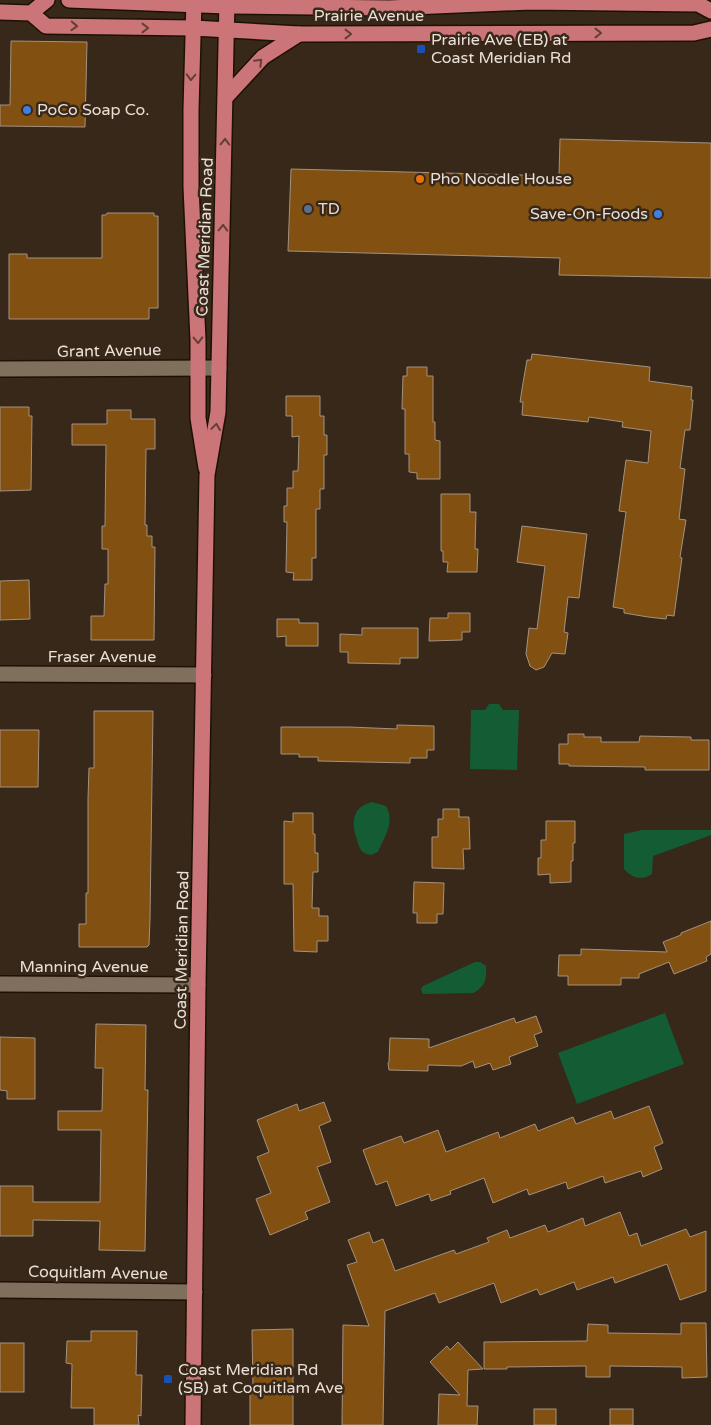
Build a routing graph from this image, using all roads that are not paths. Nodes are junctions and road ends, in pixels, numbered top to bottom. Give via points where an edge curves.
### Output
1 (46, 0) edge
2 (69, 0) edge
3 (571, 1) edge
4 (194, 2) edge
5 (227, 3) edge
6 (711, 11) edge
7 (0, 12) edge
8 (31, 13) junction
9 (193, 28) junction
10 (711, 29) edge
11 (227, 30) junction
12 (299, 34) junction
13 (226, 97) junction
14 (198, 368) junction
15 (219, 368) junction
16 (0, 369) edge
17 (207, 475) junction
18 (0, 674) edge
19 (204, 675) junction
20 (0, 984) edge
21 (198, 985) junction
22 (0, 1290) edge
23 (195, 1292) junction
24 (193, 1425) edge

1 - 8 main road
2 - 4 main road, Prairie Avenue
3 - 5 main road, Prairie Avenue via 389,8
3 - 6 main road, Prairie Avenue via 698,4
4 - 5 main road, Prairie Avenue
4 - 9 main road, Coast Meridian Road
5 - 11 main road, Coast Meridian Road
7 - 8 main road
8 -> 9 main road, Prairie Avenue via 46,26
9 - 11 main road, Prairie Avenue
9 -> 14 main road, Coast Meridian Road via 190,144
12 -> 10 main road, Prairie Avenue via 694,33
11 - 12 main road, Prairie Avenue
11 - 13 main road, Coast Meridian Road
13 -> 12 main road via 263,57
15 -> 13 main road, Coast Meridian Road
14 - 15 street, Grant Avenue
14 - 16 street, Grant Avenue
14 - 17 main road, Coast Meridian Road via 198,418
17 -> 15 main road, Coast Meridian Road via 218,412
17 - 19 main road, Coast Meridian Road
18 - 19 street, Fraser Avenue
19 - 21 main road, Coast Meridian Road
20 - 21 street, Manning Avenue
21 - 23 main road, Coast Meridian Road
22 - 23 street, Coquitlam Avenue
23 - 24 main road, Coast Meridian Road

